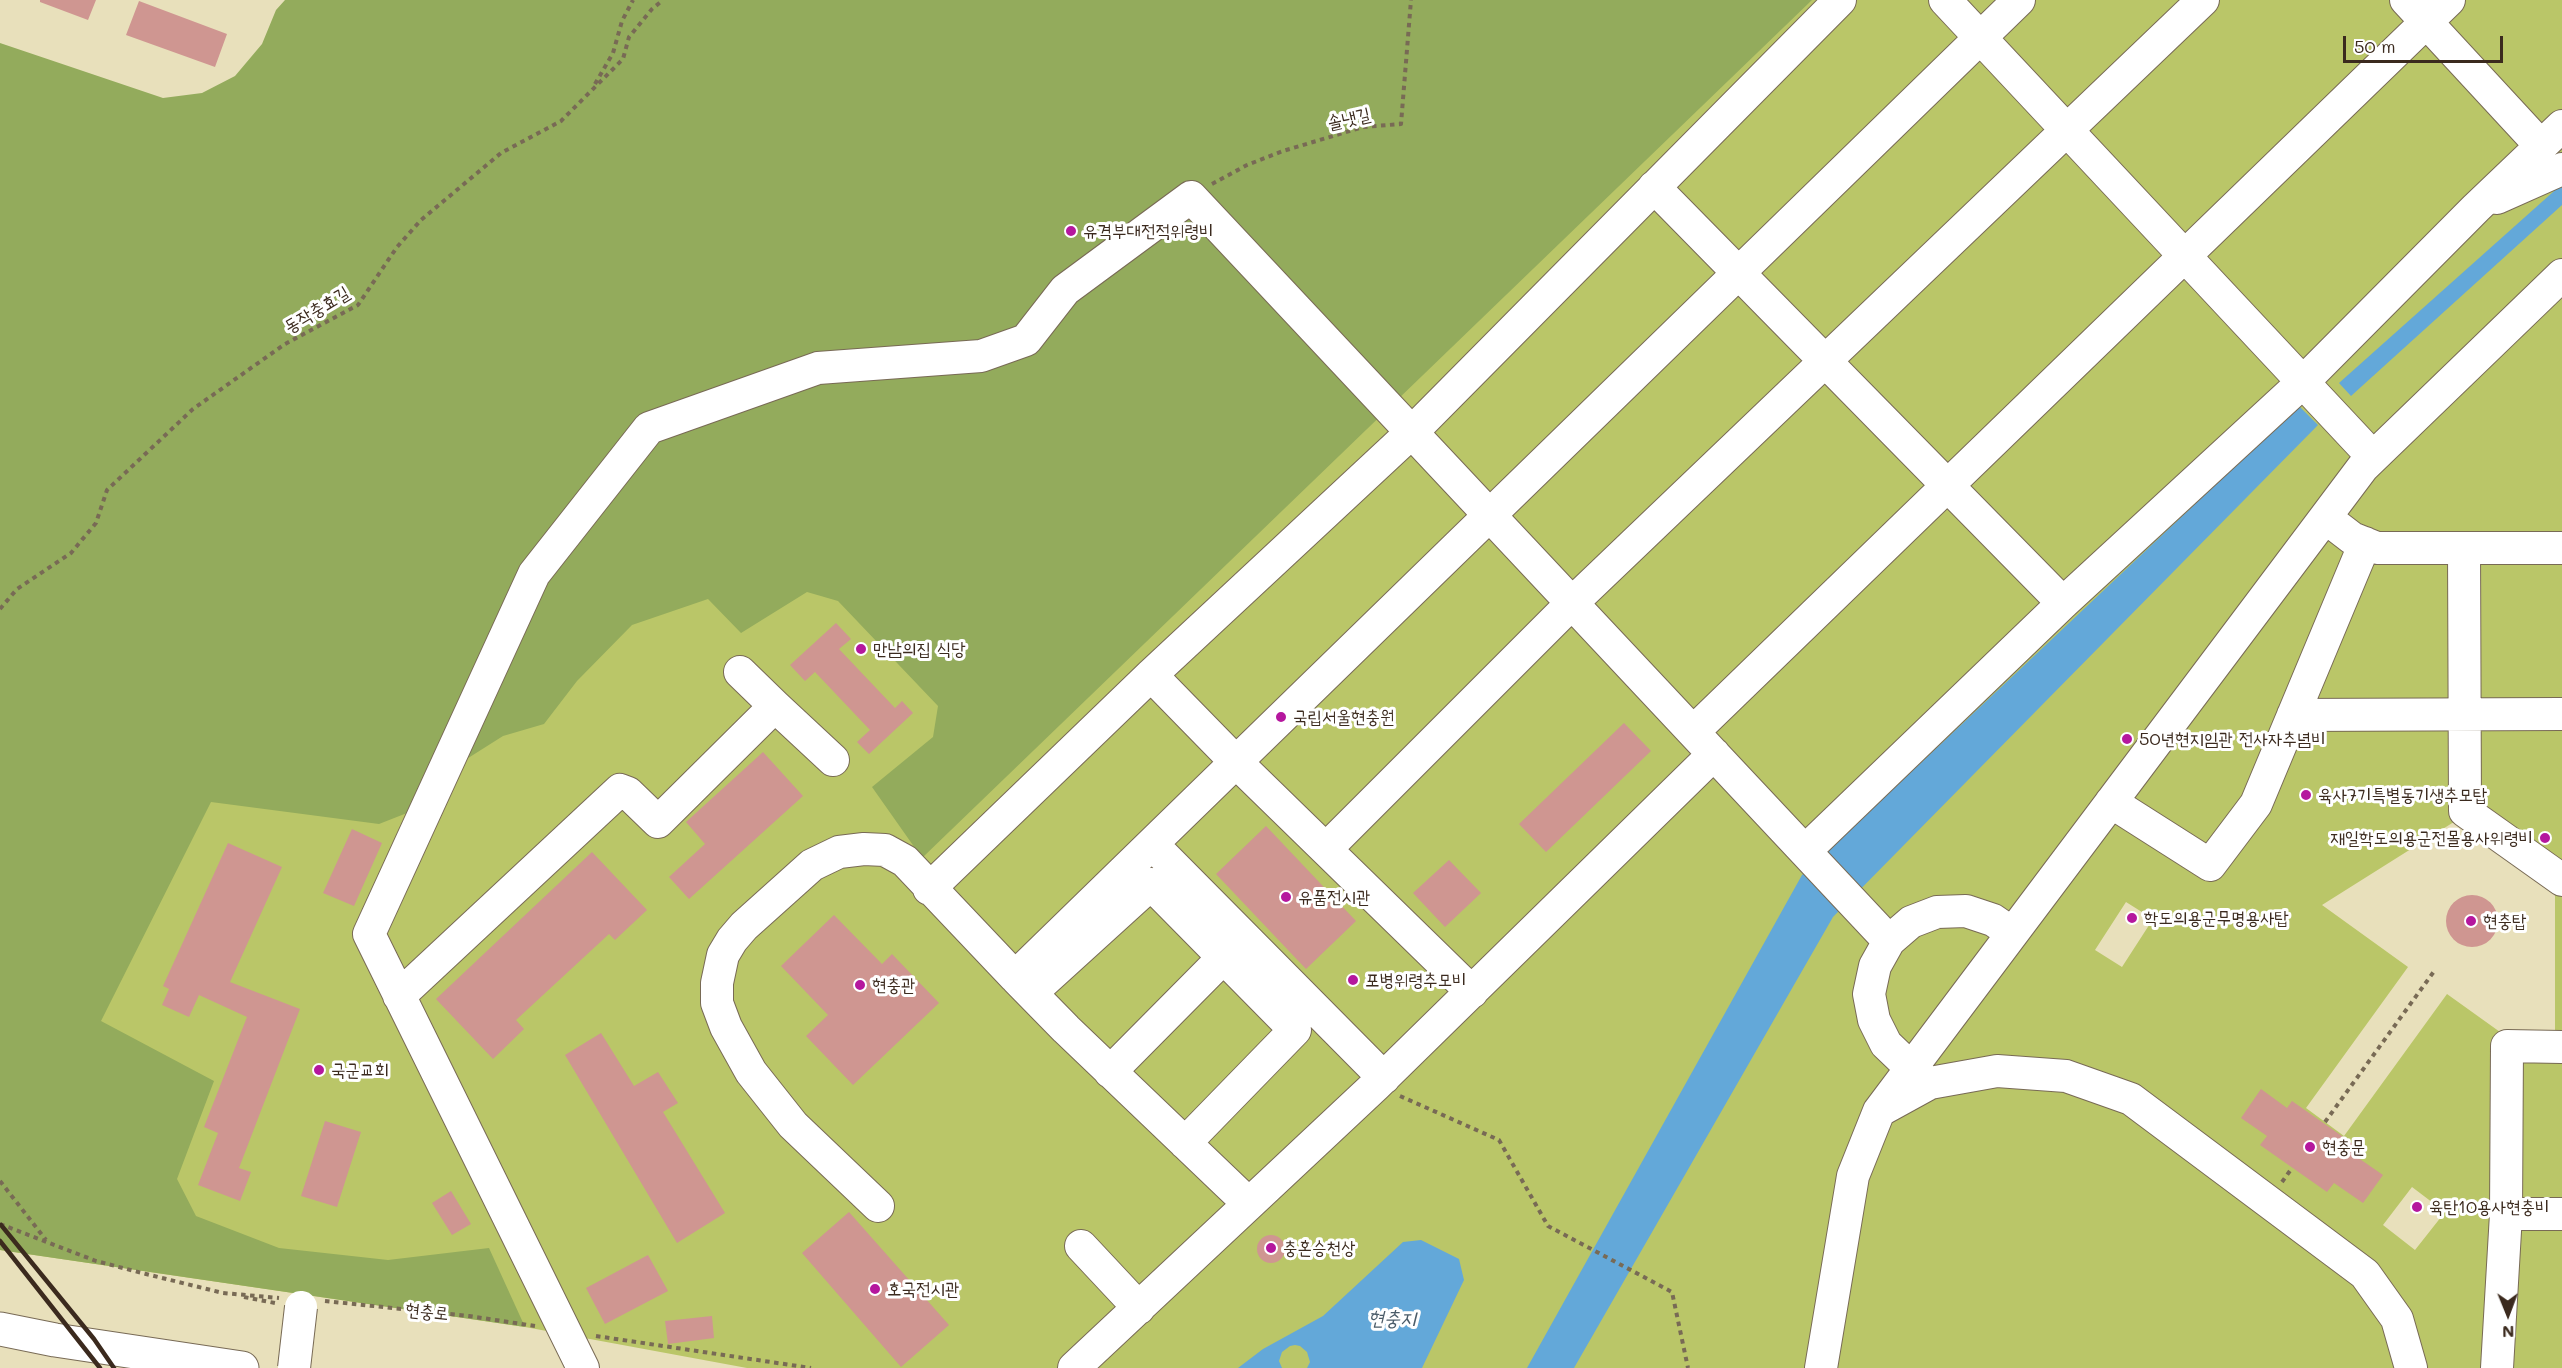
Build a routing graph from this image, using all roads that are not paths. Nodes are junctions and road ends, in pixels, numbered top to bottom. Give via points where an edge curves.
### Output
1 (1840, 0) edge
2 (1945, 0) edge
3 (2019, 0) edge
4 (2203, 0) edge
5 (2448, 0) edge
6 (2416, 11) edge
7 (1980, 38) junction
8 (2067, 130) junction
9 (2552, 136) edge
10 (2562, 169) edge
11 (1654, 187) junction
12 (2476, 208) junction
13 (2184, 255) junction
14 (1738, 273) junction
15 (2562, 275) edge
16 (2526, 308) junction
17 (2562, 308) edge
18 (1825, 361) junction
19 (2303, 382) junction
20 (1412, 432) junction
21 (2373, 457) junction
22 (1946, 484) junction
23 (1490, 515) junction
24 (2326, 518) junction
25 (2365, 543) junction
26 (2464, 548) junction
27 (2562, 548) edge
28 (1572, 603) junction
29 (2064, 603) junction
30 (740, 672) dead end
31 (1151, 675) junction
32 (775, 706) junction
33 (2465, 714) junction
34 (2562, 714) edge
35 (2293, 715) junction
36 (1693, 732) junction
37 (1714, 754) junction
38 (833, 760) dead end
39 (1236, 762) junction
40 (2111, 802) junction
41 (1152, 844) junction
42 (1326, 849) junction
43 (1805, 851) junction
44 (2562, 880) edge
45 (929, 889) junction
46 (2012, 933) junction
47 (1889, 941) junction
48 (1223, 958) junction
49 (1023, 985) junction
50 (1472, 992) junction
51 (399, 996) junction
52 (2562, 1047) edge
53 (1911, 1068) junction
54 (1110, 1072) junction
55 (1380, 1082) junction
56 (1879, 1111) junction
57 (1185, 1143) junction
58 (1249, 1204) junction
59 (878, 1206) dead end
60 (2506, 1214) junction
61 (2562, 1214) edge
62 (1081, 1246) dead end
63 (304, 1302) road end
64 (1138, 1308) junction
65 (0, 1317) edge
66 (0, 1329) edge
67 (54, 1340) junction
68 (242, 1368) edge
69 (294, 1368) edge
70 (583, 1368) edge
71 (1074, 1368) edge
72 (1821, 1368) edge
73 (2411, 1368) edge
74 (2497, 1368) edge

1 - 11 street
2 - 7 street
3 - 7 street
4 - 8 street
5 - 6 street
6 - 9 street
6 - 13 street
7 - 8 street
7 - 14 street
8 - 13 street
8 - 18 street
9 - 12 street
10 - 12 street
11 - 14 street
11 - 20 street
12 - 19 street
13 - 19 street
13 - 22 street
14 - 18 street
14 - 23 street
15 - 16 street
16 - 17 street
16 - 21 street
18 - 22 street
18 - 28 street
19 - 21 street
19 - 29 street
20 - 23 street
20 - 31 street
20 - 51 street via 1191,197 1065,290 1026,340 981,356 818,368 649,428 534,574 369,934
21 - 24 street
22 - 29 street
22 - 36 street
23 - 28 street
23 - 39 street
24 - 25 street
24 - 40 street
25 - 26 street via 2377,548
25 - 35 street
26 - 27 street
26 - 33 street
28 - 36 street
28 - 42 street
29 - 43 street
30 - 32 street
31 - 39 street
31 - 45 street
32 - 38 street
32 - 51 street via 658,822 623,790 616,793
33 - 34 street
33 - 35 street
33 - 44 street via 2466,812
35 - 40 street via 2256,804 2210,865
36 - 37 street
37 - 43 street
37 - 50 street
39 - 41 street
39 - 42 street
40 - 46 street
41 - 49 street
41 - 55 street
42 - 50 street
43 - 47 street
45 - 49 street
45 - 59 street via 905,861 885,850 839,852 813,865 744,926 723,955 717,982 717,1003 726,1028 751,1072 793,1125
46 - 47 street via 1994,920 1966,911 1938,912 1911,922
46 - 53 street
47 - 53 street via 1875,966 1869,994 1874,1020 1886,1044
48 - 49 street via 1151,884
48 - 54 street
48 - 57 street via 1295,1030
49 - 54 street
50 - 55 street
51 - 70 street
52 - 60 street via 2508,1046
53 - 56 street
54 - 57 street
55 - 58 street
56 - 72 street via 1854,1176
56 - 73 street via 1930,1083 1997,1071 2066,1076 2131,1100 2365,1274 2397,1319
57 - 58 street
58 - 64 street
60 - 61 street
60 - 74 street
62 - 64 street
63 - 69 street, bridge
64 - 71 street
65 - 67 main road
66 - 67 main road
67 - 68 main road

